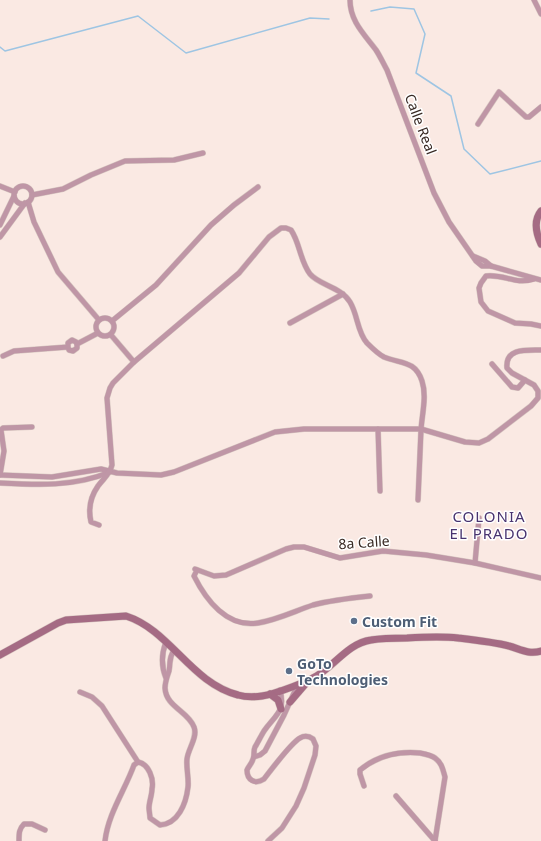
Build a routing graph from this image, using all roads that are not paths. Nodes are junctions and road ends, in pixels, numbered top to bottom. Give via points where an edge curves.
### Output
1 (350, 0) edge
2 (534, 0) edge
3 (541, 14) edge
4 (541, 107) edge
5 (478, 124) dead end
6 (203, 153) dead end
7 (0, 186) edge
8 (258, 187) dead end
9 (15, 194) junction
10 (32, 195) junction
11 (26, 203) junction
12 (541, 211) edge
13 (0, 225) edge
14 (0, 237) edge
15 (541, 244) edge
16 (535, 279) junction
17 (541, 280) edge
18 (343, 294) junction
19 (100, 320) junction
20 (112, 321) junction
21 (290, 323) dead end
22 (541, 326) edge
23 (98, 333) junction
24 (111, 334) junction
25 (541, 350) edge
26 (3, 356) dead end
27 (134, 362) junction
28 (492, 364) dead end
29 (525, 380) junction
30 (32, 427) dead end
31 (0, 428) edge
32 (378, 429) junction
33 (421, 429) junction
34 (111, 472) junction
35 (0, 475) edge
36 (0, 483) edge
37 (380, 491) dead end
38 (418, 500) dead end
39 (479, 518) dead end
40 (99, 525) dead end
41 (475, 563) junction
42 (541, 577) edge
43 (370, 596) dead end
44 (166, 642) junction
45 (174, 650) junction
46 (541, 651) edge
47 (0, 655) edge
48 (166, 678) junction
49 (309, 680) junction
50 (298, 684) junction
51 (280, 690) junction
52 (80, 692) dead end
53 (270, 694) junction
54 (290, 702) junction
55 (281, 708) junction
56 (262, 734) junction
57 (271, 738) junction
58 (254, 757) junction
59 (138, 762) junction
60 (364, 786) dead end
61 (396, 796) dead end
62 (45, 830) dead end
63 (19, 841) edge
64 (105, 841) edge
65 (268, 841) edge

1 - 16 street, Calle Real via 355,23 376,50 386,70 434,193 449,222 482,266 491,266
2 - 3 street
4 - 5 street via 526,117 498,92
6 - 10 street via 174,160 125,161 63,189
7 - 9 street
8 - 20 street via 211,226 156,285
9 - 10 street via 19,187 24,186 31,190
9 - 11 street via 19,203
9 - 13 street
10 - 11 street
11 - 14 street
11 - 19 street via 58,272
12 - 15 main road via 537,217 536,230
16 - 17 street, Calle Real
16 - 22 street via 517,282 501,276 486,276 479,288 481,302 488,310 515,323
18 - 21 street
18 - 27 street via 311,275 297,239 291,230 280,228 269,237 239,273
18 - 33 street via 352,306 362,336 368,343 383,356 408,364 422,380 424,395
19 - 20 street via 104,318
19 - 23 street via 96,325
20 - 24 street via 114,328
23 - 24 street via 106,336
23 - 26 street via 77,344 75,350 68,347 14,351
24 - 27 street
25 - 29 street via 518,351 511,354 506,362 507,368
27 - 34 street via 113,383 108,393
28 - 29 street via 512,387 518,388
29 - 33 street via 534,385 538,391 538,398 488,439 479,443 465,442
30 - 31 street
31 - 35 street via 4,451
32 - 33 street
32 - 34 street via 304,429 275,432 174,472 160,475
32 - 37 street
33 - 38 street
34 - 35 street via 94,470 52,477
34 - 36 street via 56,485
34 - 40 street via 98,487 90,506 91,522
39 - 41 street
41 - 42 street, 8a Calle
41 - 43 street, 8a Calle via 390,551 340,558 304,547 294,547 226,575 214,576 196,569 194,576 208,599 225,616 242,623 257,624 313,605 342,598
44 - 45 main road
44 - 47 main road via 134,618 110,616 66,620
44 - 48 street via 162,654 162,670
45 - 48 street
45 - 53 main road via 201,675 228,692 257,696
46 - 49 main road via 533,653 509,646 440,636 370,640 354,647 321,674
48 - 59 street via 167,696 174,706 187,716 195,732 187,760 186,794 180,812 174,821 167,825 160,825 150,818 149,807 153,787 151,776 146,766
49 - 50 main road
49 - 54 main road
50 - 51 main road
50 - 54 street
51 - 53 main road
51 - 55 street
52 - 59 street via 92,696 102,706
53 - 55 main road via 278,700
54 - 57 street
55 - 56 street
56 - 57 street
56 - 58 street via 253,752
57 - 58 street via 263,754
58 - 65 street via 247,773 250,779 258,782 264,779 301,737 309,737 316,746 296,806 282,828
59 - 64 street via 134,765 120,798
60 - 61 street via 360,770 378,759 397,753 425,754 434,757 442,767 445,777 434,841
62 - 63 street via 32,824 24,824 19,832

